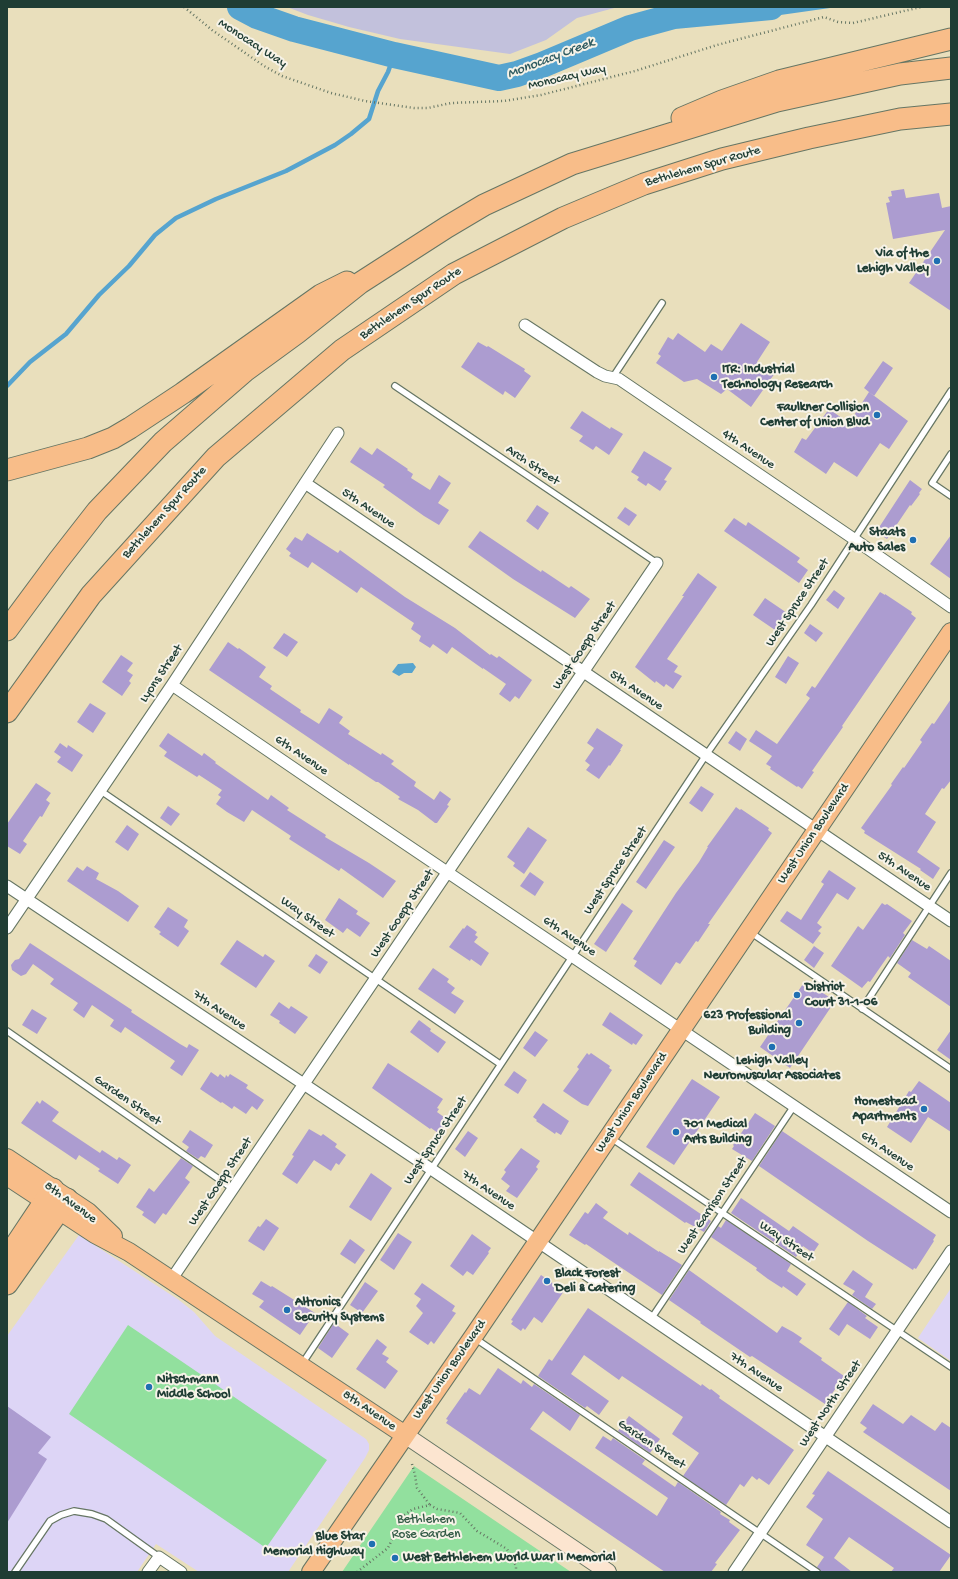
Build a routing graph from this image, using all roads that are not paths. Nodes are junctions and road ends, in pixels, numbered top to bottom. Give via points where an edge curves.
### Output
1 (951, 39) edge
2 (951, 68) edge
3 (951, 114) edge
4 (572, 164) junction
5 (447, 227) junction
6 (662, 303) dead end
7 (525, 325) dead end
8 (613, 377) junction
9 (396, 386) dead end
10 (951, 391) edge
11 (338, 433) dead end
12 (951, 454) edge
13 (7, 470) edge
14 (305, 483) junction
15 (951, 496) edge
16 (854, 539) junction
17 (657, 563) joint
18 (951, 607) edge
19 (7, 630) edge
20 (951, 632) edge
21 (584, 672) junction
22 (172, 685) junction
23 (7, 712) edge
24 (706, 755) junction
25 (101, 791) junction
26 (817, 830) junction
27 (448, 873) junction
28 (951, 873) edge
29 (7, 886) edge
30 (26, 899) junction
31 (928, 906) junction
32 (951, 921) edge
33 (7, 928) edge
34 (748, 931) junction
35 (572, 957) junction
36 (376, 979) junction
37 (862, 1009) junction
38 (681, 1030) junction
39 (7, 1031) edge
40 (500, 1064) junction
41 (951, 1070) edge
42 (303, 1085) junction
43 (794, 1106) junction
44 (609, 1136) junction
45 (7, 1158) edge
46 (431, 1169) junction
47 (7, 1176) edge
48 (233, 1189) junction
49 (56, 1200) junction
50 (723, 1212) junction
51 (951, 1212) edge
52 (537, 1242) junction
53 (951, 1251) edge
54 (7, 1258) edge
55 (171, 1280) junction
56 (7, 1284) edge
57 (651, 1319) junction
58 (896, 1331) junction
59 (473, 1337) junction
60 (301, 1366) junction
61 (951, 1367) edge
62 (405, 1435) junction
63 (825, 1438) junction
64 (951, 1522) edge
65 (761, 1533) junction
66 (158, 1556) junction
67 (15, 1572) edge
68 (148, 1572) edge
69 (181, 1572) edge
70 (311, 1572) edge
71 (608, 1572) edge
72 (734, 1572) edge
73 (817, 1572) edge

1 - 4 highway via 779,81 722,101
2 - 4 highway via 900,74 777,101
3 - 23 highway, Bethlehem Spur Route via 900,119 809,138 722,159 644,184 563,218 454,274 342,350 216,457 91,595
4 - 5 highway via 484,205
5 - 13 highway via 321,295 183,393 113,438 88,448
5 - 19 highway via 360,283 245,371 163,442 98,511
6 - 8 lane
7 - 8 street, 4th Avenue via 597,372
8 - 16 street, 4th Avenue
9 - 17 lane, Arch Street
10 - 16 lane, West Spruce Street
11 - 14 street, Lyons Street
12 - 15 lane via 932,483
14 - 21 street, 5th Avenue
14 - 22 street, Lyons Street
16 - 18 street, 4th Avenue
16 - 24 lane, West Spruce Street
17 - 21 street, West Goepp Street
20 - 26 main road, West Union Boulevard
21 - 24 street, 5th Avenue
21 - 27 street, West Goepp Street
22 - 25 street, Lyons Street
22 - 27 street, 6th Avenue
24 - 26 street, 5th Avenue
24 - 35 lane, West Spruce Street
25 - 30 street, Lyons Street
25 - 36 lane, Way Street
26 - 31 street, 5th Avenue
26 - 34 main road, West Union Boulevard
27 - 35 street, 6th Avenue
27 - 36 street, West Goepp Street
28 - 31 lane
29 - 30 street, 7th Avenue
30 - 33 street, Lyons Street
30 - 42 street, 7th Avenue
31 - 32 street, 5th Avenue
31 - 37 lane
34 - 37 lane
34 - 38 main road, West Union Boulevard
35 - 38 street, 6th Avenue
35 - 40 lane, West Spruce Street
36 - 40 lane, Way Street
36 - 42 street, West Goepp Street
37 - 41 lane
38 - 43 street, 6th Avenue
38 - 44 main road, West Union Boulevard
39 - 48 lane, Garden Street
40 - 46 lane, West Spruce Street
42 - 46 street, 7th Avenue
42 - 48 street, West Goepp Street
43 - 50 lane, West Garrison Street
43 - 51 street, 6th Avenue
44 - 50 lane, Way Street
44 - 52 main road, West Union Boulevard
45 - 49 main road, 8th Avenue
46 - 52 street, 7th Avenue
46 - 60 lane, West Spruce Street
47 - 49 main road, 8th Avenue
48 - 55 street, West Goepp Street
49 - 54 highway
49 - 55 main road, 8th Avenue via 95,1234 129,1252
49 - 56 highway
50 - 57 lane, West Garrison Street
50 - 58 lane, Way Street
52 - 57 street, 7th Avenue
52 - 59 main road, West Union Boulevard
53 - 58 street, West North Street
55 - 60 main road, 8th Avenue
57 - 63 street, 7th Avenue
58 - 61 lane, Way Street
58 - 63 street, West North Street
59 - 62 main road, West Union Boulevard
59 - 65 lane, Garden Street
60 - 62 main road, 8th Avenue
62 - 70 main road, West Union Boulevard
62 - 71 main road, 8th Avenue
63 - 64 street, 7th Avenue
63 - 65 street, West North Street
65 - 72 street, West North Street
65 - 73 lane, Garden Street
66 - 67 lane via 106,1520 92,1514 68,1512 46,1526
66 - 68 street
66 - 69 street

